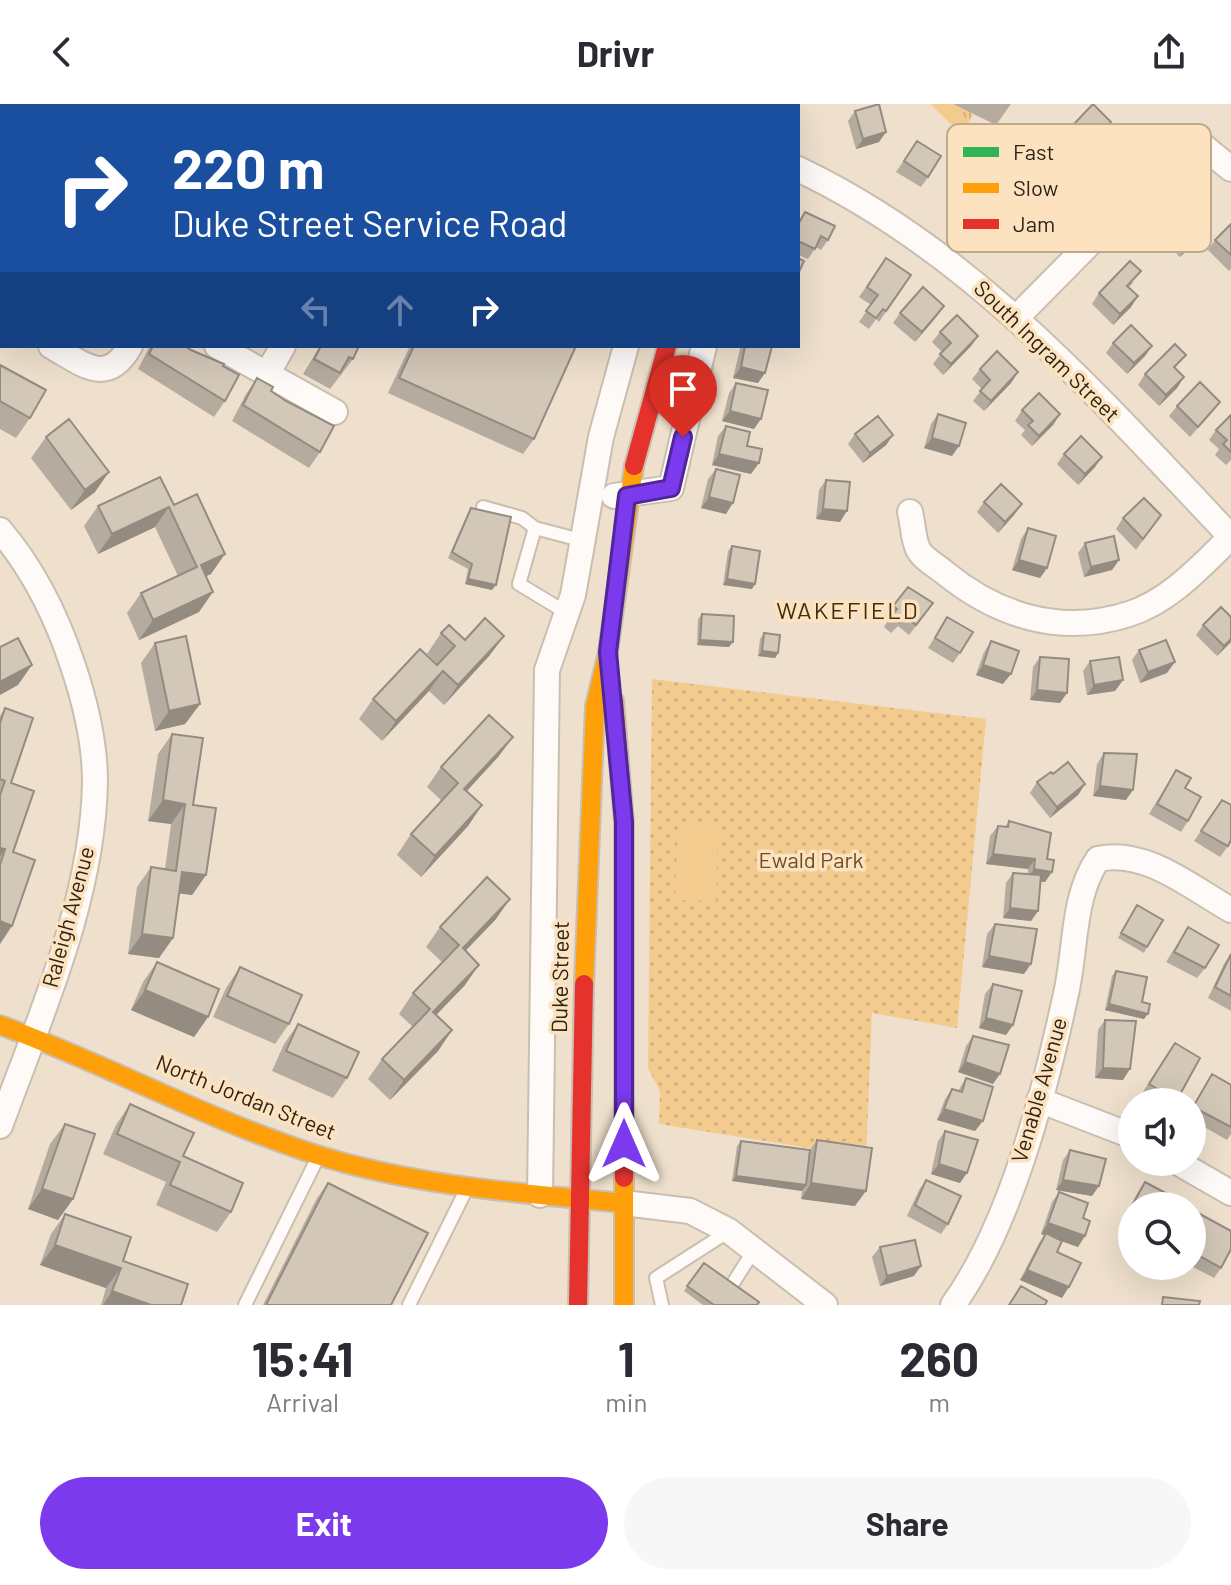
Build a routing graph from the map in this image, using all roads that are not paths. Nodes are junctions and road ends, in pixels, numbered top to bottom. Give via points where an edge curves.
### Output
1 (1211, 151) edge
2 (1231, 169) edge
3 (800, 170) edge
4 (1081, 252) edge
5 (1016, 318) junction
6 (55, 348) edge
7 (129, 348) edge
8 (221, 348) edge
9 (282, 348) edge
10 (625, 348) edge
11 (666, 348) edge
12 (704, 348) edge
13 (267, 374) junction
14 (335, 412) dead end
15 (592, 495) junction
16 (627, 496) junction
17 (483, 507) edge
18 (910, 512) dead end
19 (535, 528) junction
20 (0, 530) edge
21 (1231, 537) edge
22 (584, 541) junction
23 (567, 613) junction
24 (608, 652) junction
25 (1231, 910) edge
26 (0, 1025) edge
27 (33, 1036) junction
28 (1039, 1100) junction
29 (0, 1126) edge
30 (1118, 1131) edge
31 (319, 1155) junction
32 (1201, 1176) edge
33 (467, 1187) junction
34 (1231, 1193) edge
35 (540, 1195) junction
36 (578, 1199) junction
37 (624, 1203) junction
38 (729, 1231) junction
39 (754, 1250) junction
40 (730, 1288) edge
41 (245, 1305) edge
42 (409, 1305) edge
43 (578, 1305) edge
44 (624, 1305) edge
45 (662, 1305) edge
46 (825, 1305) edge
47 (953, 1305) edge

1 - 2 street
3 - 5 street, South Ingram Street via 928,244
4 - 5 street
5 - 21 street, South Ingram Street
6 - 7 street via 105,370 122,360
8 - 13 street
9 - 13 street
10 - 15 street via 601,437
11 - 16 main road, Duke Street
12 - 16 street via 671,488
13 - 14 street
15 - 16 street
15 - 22 street
16 - 24 main road, Duke Street
17 - 19 lane via 522,518
18 - 21 street via 919,551 963,587 1010,614 1057,623 1130,614 1182,584
19 - 22 lane
19 - 23 lane via 519,584
20 - 27 street, Raleigh Avenue via 32,573 63,636 86,709 94,765 83,877
22 - 23 street
23 - 35 street via 547,670
24 - 36 main road, Duke Street via 595,706 591,776
24 - 37 main road, Duke Street via 624,822
25 - 28 street, Venable Avenue via 1142,861 1117,855 1098,859 1087,874 1068,987
26 - 27 main road, North Jordan Street
27 - 29 street, Raleigh Avenue
27 - 31 main road, North Jordan Street
28 - 30 street
28 - 47 street, Venable Avenue via 996,1229
31 - 33 main road, North Jordan Street
31 - 41 lane
32 - 34 street
33 - 35 main road, North Jordan Street
33 - 42 lane
35 - 36 main road, North Jordan Street
36 - 37 main road, North Jordan Street
36 - 43 main road, Duke Street
37 - 38 street via 690,1211
37 - 44 main road, Duke Street
38 - 39 street
38 - 45 lane via 656,1278
39 - 40 lane
39 - 46 street

